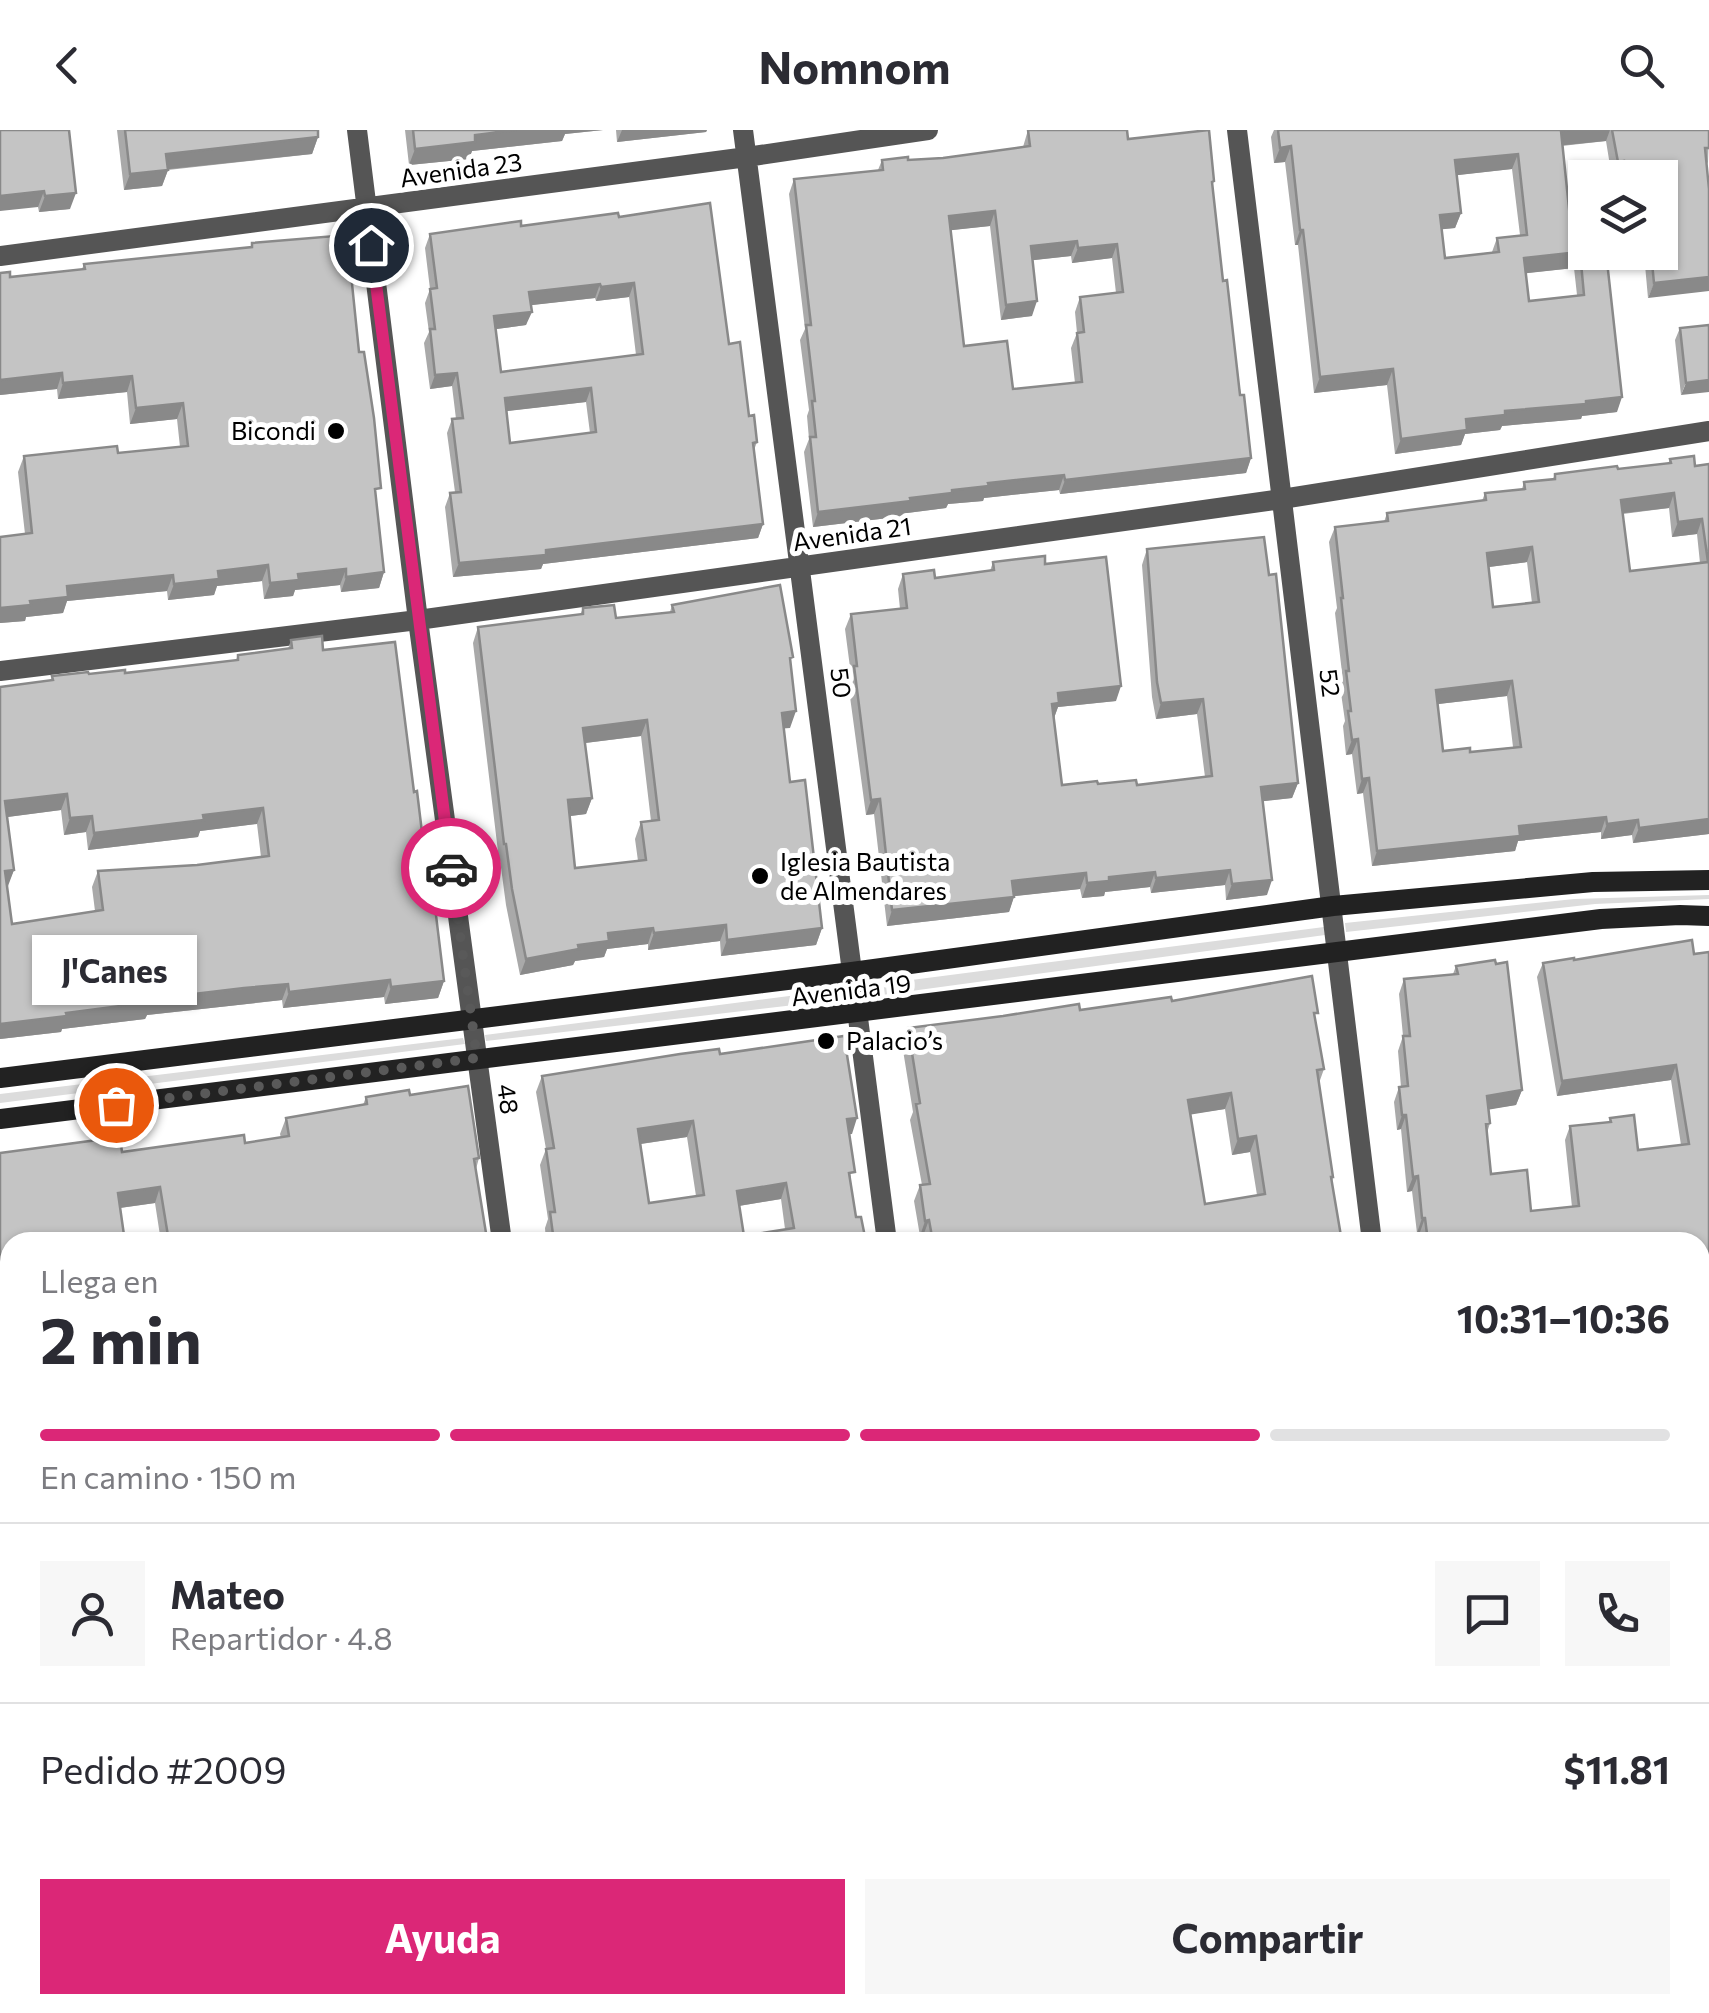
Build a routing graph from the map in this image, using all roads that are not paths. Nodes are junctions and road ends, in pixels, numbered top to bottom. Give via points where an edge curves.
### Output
1 (357, 130) edge
2 (744, 130) edge
3 (928, 130) edge
4 (1238, 130) edge
5 (747, 157) junction
6 (367, 208) junction
7 (0, 256) edge
8 (1709, 430) edge
9 (1282, 498) junction
10 (801, 566) junction
11 (418, 620) junction
12 (0, 671) edge
13 (1709, 880) edge
14 (1333, 906) junction
15 (1709, 916) edge
16 (1337, 954) junction
17 (852, 972) junction
18 (858, 1014) junction
19 (472, 1021) junction
20 (477, 1058) junction
21 (0, 1078) edge
22 (0, 1119) edge
23 (501, 1232) edge
24 (886, 1232) edge
25 (1371, 1232) edge

1 - 6 street, 48
2 - 5 street, 50
3 - 5 street, Avenida 23
4 - 9 street, 52
5 - 6 street, Avenida 23
5 - 10 street, 50
6 - 7 street, Avenida 23
6 - 11 street, 48
8 - 9 street, Avenida 21
9 - 10 street, Avenida 21
9 - 14 street, 52
10 - 11 street, Avenida 21
10 - 17 street, 50
11 - 12 street, Avenida 21
11 - 19 street, 48
13 - 14 main road, Avenida 19 via 1593,882
14 - 16 street, 52
14 - 17 main road, Avenida 19
15 - 16 main road, Avenida 19 via 1601,920
16 - 18 main road, Avenida 19
16 - 25 street, 52
17 - 18 street, 50
17 - 19 main road, Avenida 19
18 - 20 main road, Avenida 19
18 - 24 street, 50
19 - 20 street, 48
19 - 21 main road, Avenida 19
20 - 22 main road, Avenida 19
20 - 23 street, 48

